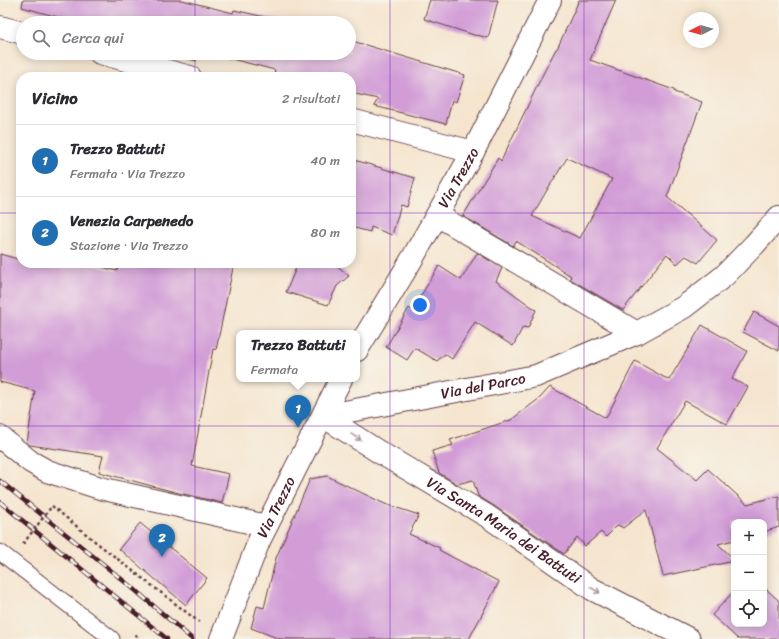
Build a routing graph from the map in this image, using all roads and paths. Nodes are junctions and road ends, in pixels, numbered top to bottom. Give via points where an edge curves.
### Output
1 (550, 0) edge
2 (0, 26) edge
3 (16, 31) edge
4 (126, 60) edge
5 (171, 72) edge
6 (356, 121) edge
7 (473, 152) junction
8 (437, 214) junction
9 (779, 217) edge
10 (637, 333) junction
11 (360, 345) edge
12 (340, 382) edge
13 (323, 416) junction
14 (0, 437) edge
15 (266, 526) junction
16 (23, 544) dead end
17 (0, 552) edge
18 (202, 625) dead end
19 (112, 639) edge
20 (221, 639) edge
21 (689, 639) edge

1 - 7 street, Via Trezzo
2 - 3 street
4 - 5 street
6 - 7 street
7 - 8 street, Via Trezzo
8 - 10 street
8 - 11 street, Via Trezzo
9 - 10 street, Via del Parco via 724,276 684,308
10 - 13 street, Via del Parco via 536,376
12 - 13 street, Via Trezzo
13 - 15 street, Via Trezzo
13 -> 21 street, Via Santa Maria dei Battuti via 487,516 592,589
14 - 15 street via 47,472 100,488
15 - 20 street, Via Trezzo
16 - 18 path, bridge via 52,506
17 - 19 lane

